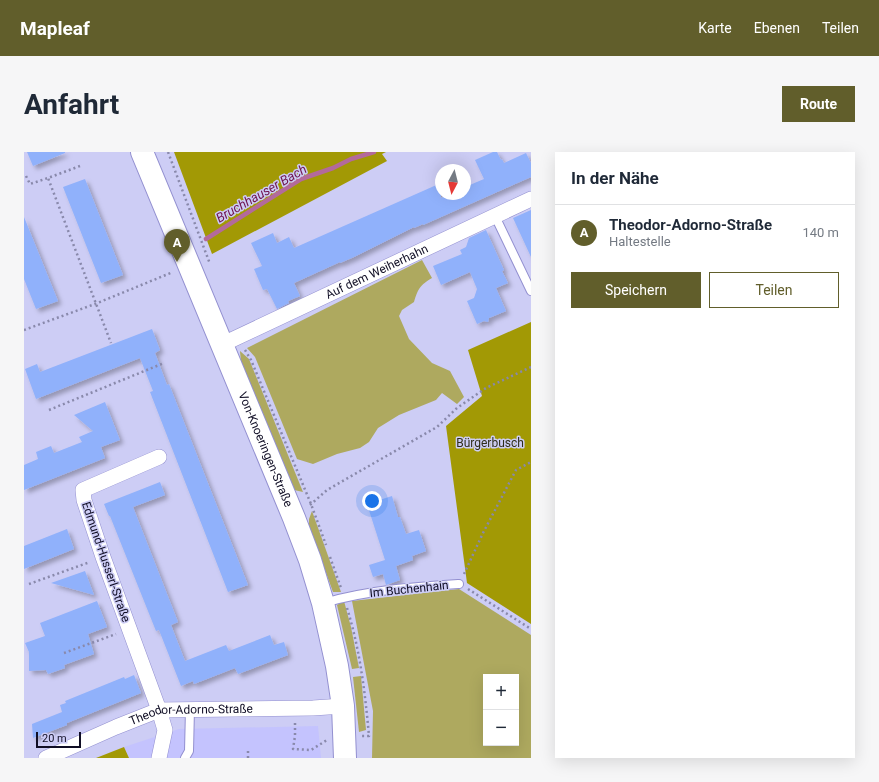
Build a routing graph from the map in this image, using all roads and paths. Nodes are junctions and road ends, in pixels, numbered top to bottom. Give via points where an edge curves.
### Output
1 (142, 152) edge
2 (80, 166) dead end
3 (26, 176) dead end
4 (48, 178) junction
5 (531, 199) edge
6 (495, 216) junction
7 (176, 271) dead end
8 (531, 290) edge
9 (95, 304) junction
10 (24, 324) edge
11 (25, 329) edge
12 (110, 343) dead end
13 (223, 344) junction
14 (164, 363) dead end
15 (531, 367) edge
16 (49, 410) dead end
17 (159, 457) dead end
18 (531, 462) edge
19 (294, 518) junction
20 (103, 557) junction
21 (29, 584) dead end
22 (459, 584) junction
23 (323, 603) junction
24 (129, 629) junction
25 (531, 629) edge
26 (64, 653) dead end
27 (343, 706) junction
28 (190, 709) junction
29 (160, 710) junction
30 (296, 724) dead end
31 (345, 748) edge
32 (248, 751) dead end
33 (46, 758) edge
34 (159, 758) edge
35 (185, 758) edge
36 (248, 758) edge

1 - 13 main road, Von-Knoeringen-Straße
2 - 4 path
3 - 4 path via 30,184
4 - 9 path
5 - 6 street, Auf dem Weiherhahn
6 - 8 lane
6 - 13 street, Auf dem Weiherhahn
7 - 9 path
9 - 11 path
9 - 12 path
10 - 11 path
13 - 19 main road, Von-Knoeringen-Straße
14 - 16 path
15 - 19 path via 486,388 457,408 437,427 327,490
17 - 20 street, Edmund-Husserl-Straße via 84,490 84,500
18 - 22 path via 516,470
19 - 23 main road, Von-Knoeringen-Straße
20 - 21 path
20 - 24 street, Edmund-Husserl-Straße
22 - 23 lane, Im Buchenhain via 395,589
22 - 25 path, Im Buchenhain
23 - 27 main road, Von-Knoeringen-Straße via 339,674
24 - 26 path
24 - 29 street, Edmund-Husserl-Straße
27 - 28 street, Theodor-Adorno-Straße
27 - 31 main road, Von-Knoeringen-Straße
28 - 29 street, Theodor-Adorno-Straße
28 - 35 lane via 189,751
29 - 33 street, Theodor-Adorno-Straße
29 - 34 street, Edmund-Husserl-Straße via 165,730
30 - 31 path via 293,750 311,750 328,740
32 - 36 path

